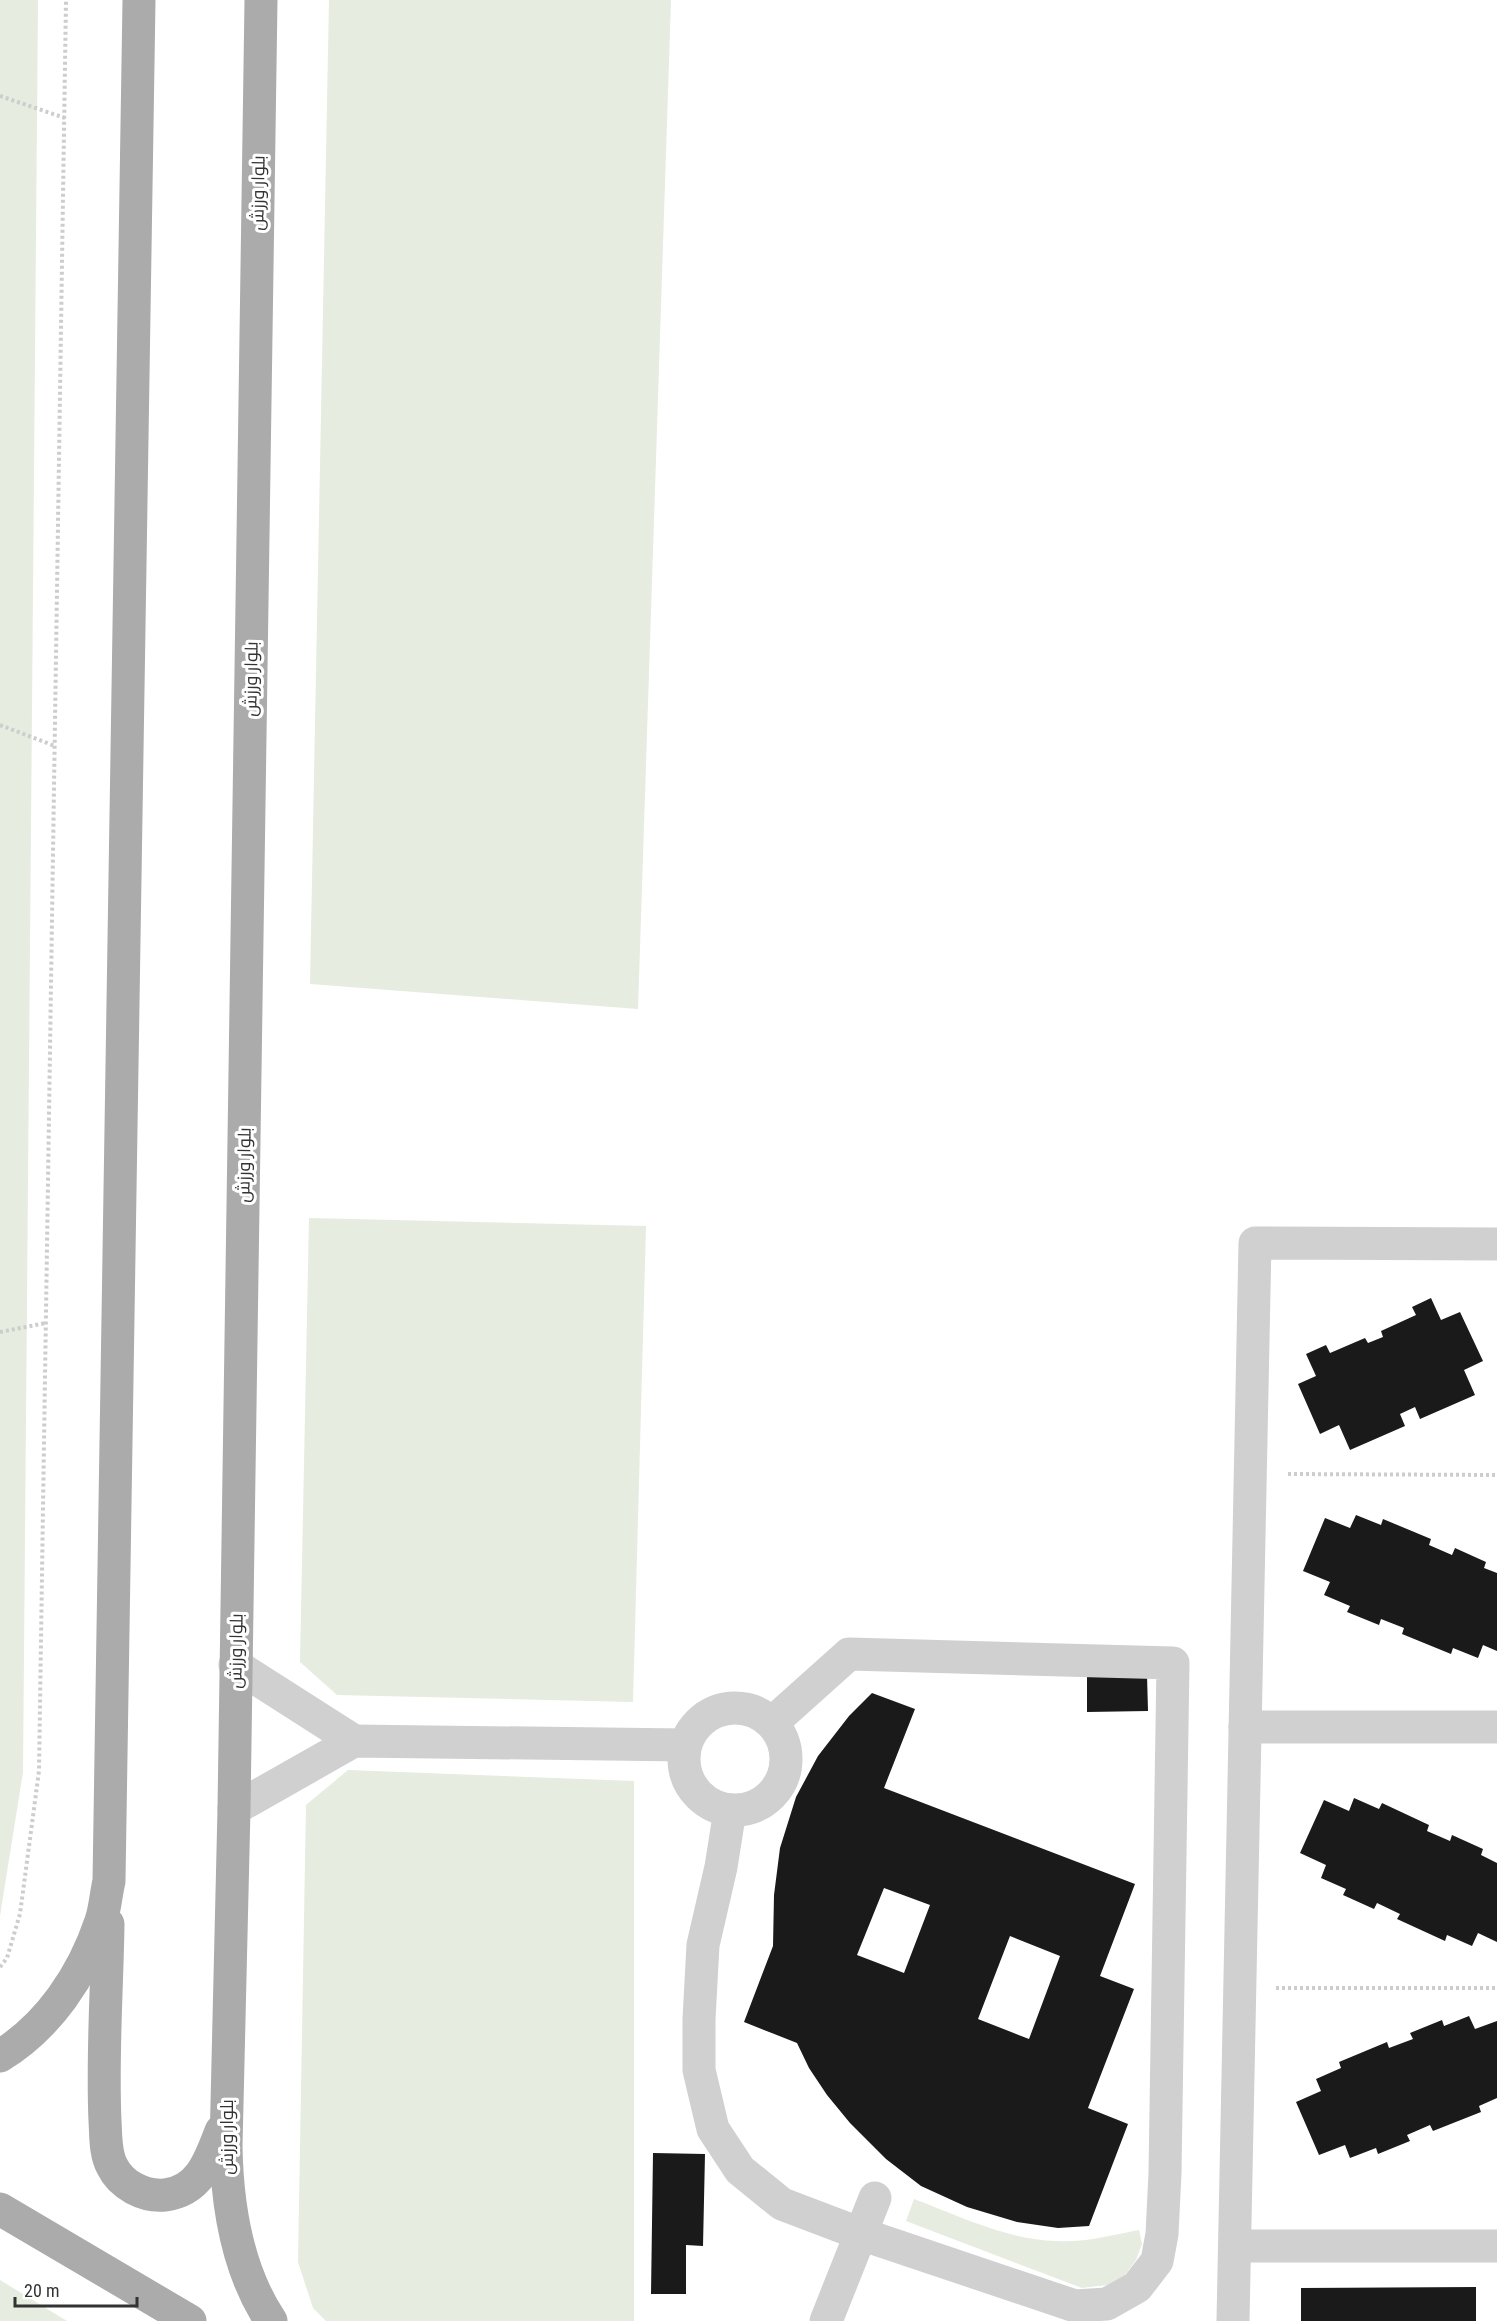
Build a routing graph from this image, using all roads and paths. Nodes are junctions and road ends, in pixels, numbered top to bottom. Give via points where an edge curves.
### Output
1 (66, 0) edge
2 (139, 0) edge
3 (261, 0) edge
4 (0, 96) edge
5 (65, 118) junction
6 (0, 725) edge
7 (55, 746) junction
8 (1497, 1244) edge
9 (46, 1323) junction
10 (0, 1332) edge
11 (1250, 1474) junction
12 (1497, 1475) edge
13 (235, 1665) junction
14 (772, 1723) junction
15 (1497, 1726) edge
16 (1245, 1727) junction
17 (354, 1741) junction
18 (685, 1745) junction
19 (234, 1809) junction
20 (730, 1810) junction
21 (109, 1881) junction
22 (0, 1967) edge
23 (1240, 1988) junction
24 (1497, 1988) edge
25 (0, 2056) edge
26 (227, 2113) junction
27 (875, 2198) dead end
28 (0, 2209) edge
29 (861, 2234) junction
30 (1235, 2246) junction
31 (1497, 2246) edge
32 (190, 2321) edge
33 (271, 2321) edge
34 (826, 2321) edge
35 (1233, 2321) edge

1 - 5 path
2 - 21 main road
3 - 13 main road, بلوار ورزش
4 - 5 path
5 - 7 path
6 - 7 path
7 - 9 path
8 - 11 street via 1255,1243
9 - 10 path
9 - 22 path via 39,1772 20,1914 7,1958
11 - 12 path
11 - 16 street
13 - 17 street
13 - 19 main road, بلوار ورزش
14 - 18 street via 739,1708 721,1709 705,1717
14 - 20 street via 787,1755 785,1773 777,1790 748,1809
14 - 29 street via 849,1654 1173,1663 1165,2173 1157,2261 1137,2287 1107,2304 1075,2306
15 - 16 street
16 - 23 street
17 - 18 street
17 - 19 street
18 - 20 street via 683,1764 698,1796 713,1806
19 - 26 main road, بلوار ورزش
20 - 29 street via 702,1956 699,2070 713,2129 740,2170 782,2204
21 - 25 main road via 87,1957 67,1991 42,2022
21 - 26 main road via 104,2096 111,2166 132,2188 147,2194 177,2193 202,2174
23 - 24 path
23 - 30 street
26 - 33 main road, بلوار ورزش via 226,2180 231,2214 238,2247
27 - 29 street
28 - 32 main road
29 - 34 street
30 - 31 street
30 - 35 street

